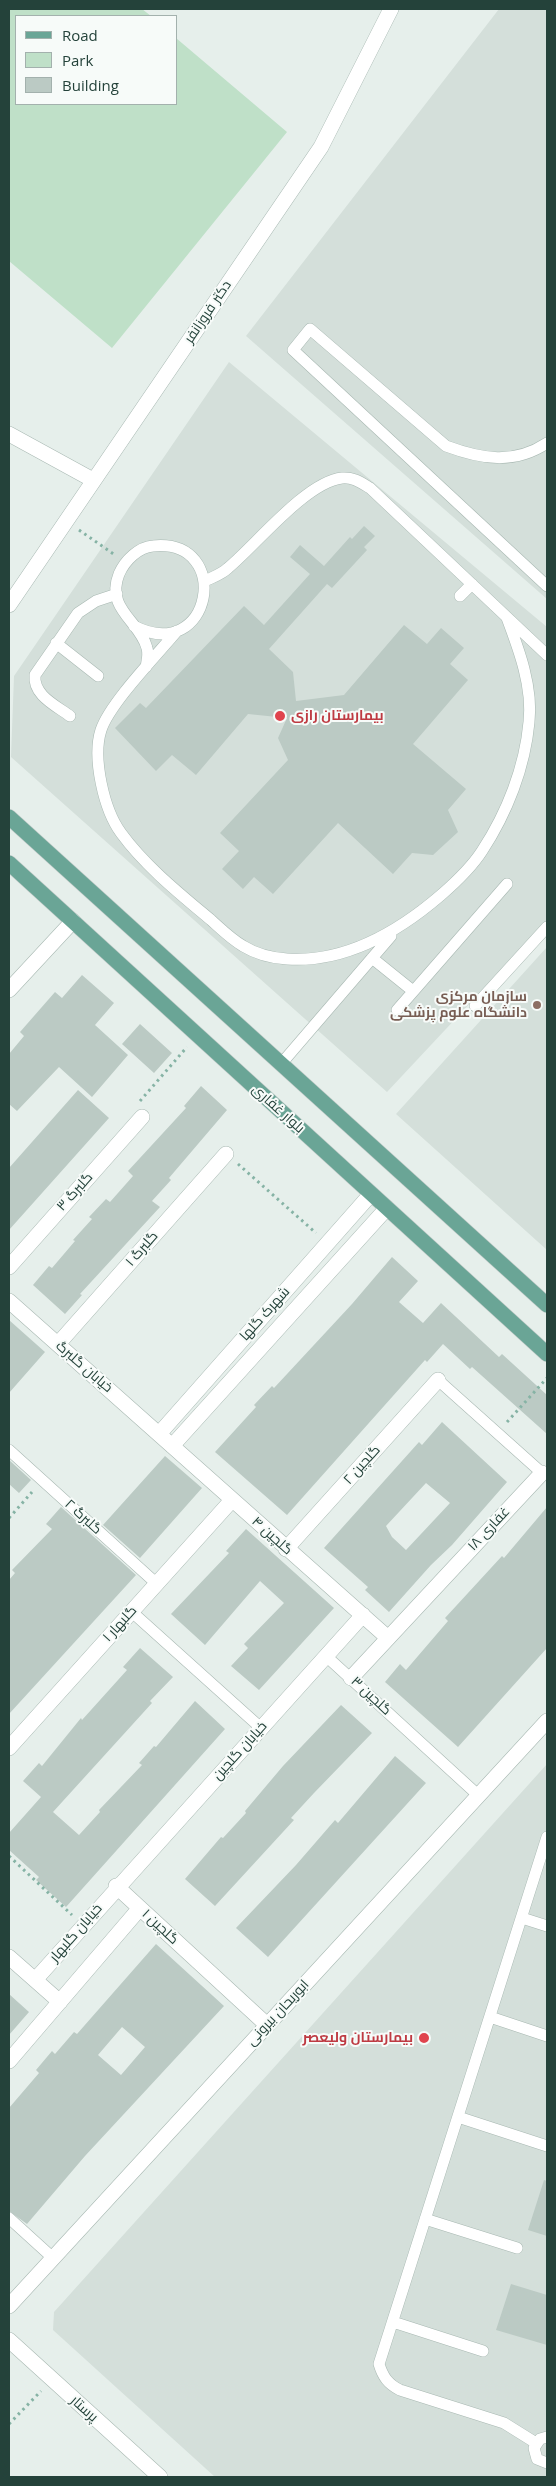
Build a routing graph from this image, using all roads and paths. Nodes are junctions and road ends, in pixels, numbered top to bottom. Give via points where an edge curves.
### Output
1 (391, 9) edge
2 (9, 434) edge
3 (547, 443) edge
4 (93, 480) junction
5 (66, 521) junction
6 (126, 562) junction
7 (205, 581) junction
8 (472, 584) junction
9 (547, 586) edge
10 (117, 594) junction
11 (460, 596) dead end
12 (9, 604) edge
13 (507, 618) junction
14 (134, 626) junction
15 (177, 631) junction
16 (56, 644) junction
17 (547, 656) edge
18 (146, 667) junction
19 (98, 676) dead end
20 (70, 716) dead end
21 (9, 817) edge
22 (9, 864) edge
23 (507, 884) dead end
24 (72, 921) junction
25 (547, 927) edge
26 (395, 930) junction
27 (372, 958) junction
28 (9, 990) edge
29 (413, 992) junction
30 (475, 1006) dead end
31 (397, 1010) dead end
32 (198, 1035) junction
33 (281, 1064) junction
34 (142, 1117) joint
35 (226, 1154) joint
36 (371, 1194) junction
37 (387, 1208) junction
38 (327, 1244) junction
39 (9, 1267) edge
40 (9, 1301) edge
41 (547, 1305) edge
42 (58, 1344) junction
43 (547, 1354) edge
44 (547, 1378) edge
45 (438, 1380) joint
46 (498, 1433) junction
47 (159, 1434) junction
48 (172, 1446) junction
49 (9, 1450) edge
50 (542, 1472) joint
51 (43, 1481) junction
52 (232, 1500) junction
53 (9, 1518) edge
54 (286, 1549) junction
55 (157, 1584) junction
56 (132, 1612) junction
57 (363, 1615) junction
58 (387, 1637) junction
59 (326, 1656) junction
60 (351, 1678) junction
61 (547, 1721) edge
62 (261, 1728) junction
63 (9, 1748) edge
64 (479, 1796) junction
65 (547, 1837) edge
66 (9, 1856) edge
67 (116, 1886) junction
68 (140, 1908) junction
69 (522, 1918) junction
70 (83, 1925) junction
71 (547, 1926) edge
72 (9, 1957) edge
73 (35, 1980) junction
74 (60, 2002) junction
75 (490, 2017) junction
76 (267, 2025) junction
77 (547, 2036) edge
78 (9, 2061) edge
79 (458, 2117) junction
80 (546, 2146) edge
81 (9, 2218) edge
82 (425, 2219) junction
83 (517, 2248) dead end
84 (53, 2258) junction
85 (9, 2306) edge
86 (392, 2322) junction
87 (9, 2340) edge
88 (482, 2351) dead end
89 (52, 2379) junction
90 (9, 2424) edge
91 (547, 2437) edge
92 (536, 2443) junction
93 (546, 2465) edge
94 (160, 2477) edge

1 - 4 street, دکتر فروزانفر via 321,147
2 - 4 street
3 - 9 lane via 533,452 500,460 474,456 446,446 310,328 293,350
4 - 5 street, دکتر فروزانفر
5 - 6 path
5 - 12 street, دکتر فروزانفر
6 - 7 lane via 149,546 178,548 190,555 200,567
6 - 10 lane via 119,574
7 - 8 lane via 226,570 291,506 340,478 354,478 370,488
7 - 15 lane via 205,597 200,611 190,624
8 - 11 lane
8 - 13 lane
10 - 14 lane via 124,615
10 - 16 lane via 78,613
13 - 17 lane
13 - 26 lane via 519,650 530,720 515,786 482,852 462,876
14 - 15 lane via 162,634
14 - 18 lane via 147,647
15 - 18 lane
16 - 19 lane
16 - 20 lane via 35,674 34,684 38,692
18 - 26 lane via 117,703 101,730 99,752 107,804 120,832 141,856 241,945 266,956 288,959 337,954 375,941
21 - 33 main road
22 - 24 main road, بلوار غفاری
23 - 29 lane
24 - 28 street
24 - 32 main road, بلوار غفاری
25 - 30 lane
26 - 27 lane
27 - 29 lane
27 - 33 lane
29 - 31 lane
32 - 34 path via 140,1102
32 - 36 main road, بلوار غفاری
33 - 41 main road
34 - 39 street, گلبرگ ۳
35 - 38 path
35 - 42 street, گلبرگ ۱
36 - 37 main road, بلوار غفاری
36 - 38 street, شهرک گلها
37 - 43 main road, بلوار غفاری
37 - 48 street, شهرک گلها
38 - 47 street, شهرک گلها
40 - 42 street, خیابان گلبرگ
42 - 47 street, خیابان گلبرگ
44 - 46 path
45 - 46 lane
45 - 54 street, گلچین ۲
46 - 50 lane
47 - 48 street, گلچین ۴
48 - 52 street, گلچین ۴
49 - 51 lane, گلبرگ ۲
50 - 58 street, غفاری ۱۸
51 - 53 path
51 - 55 lane, گلبرگ ۲
52 - 54 street, گلچین ۴
52 - 55 street, گلبهار ۱
54 - 57 street, گلچین ۴
55 - 56 street, گلبهار ۱
56 - 62 lane
56 - 63 street, گلبهار ۱
57 - 58 street, گلچین ۴
57 - 59 street, خیابان گلچین
58 - 60 street
59 - 60 lane, گلچین ۳
59 - 62 street, خیابان گلچین
60 - 64 lane, گلچین ۳
61 - 64 street, ابوریحان بیرونی
62 - 67 street, خیابان گلچین
64 - 76 street, ابوریحان بیرونی
65 - 69 lane
66 - 70 path
67 - 68 street, گلچین ۱
67 - 70 street, خیابان گلبهار
68 - 74 street
68 - 76 street, گلچین ۱
69 - 71 lane
69 - 75 lane
70 - 73 street, خیابان گلبهار
72 - 73 street
73 - 74 street
74 - 78 street
75 - 77 lane
75 - 79 lane
76 - 84 street, ابوریحان بیرونی
79 - 80 lane
79 - 82 lane
81 - 84 lane
82 - 83 lane
82 - 86 lane
84 - 85 street, ابوریحان بیرونی
86 - 88 lane
86 - 92 lane via 379,2364 389,2384 504,2423
87 - 89 street, پرستار
89 - 90 path
89 - 94 street, پرستار
91 - 92 lane
92 - 93 lane via 534,2454

